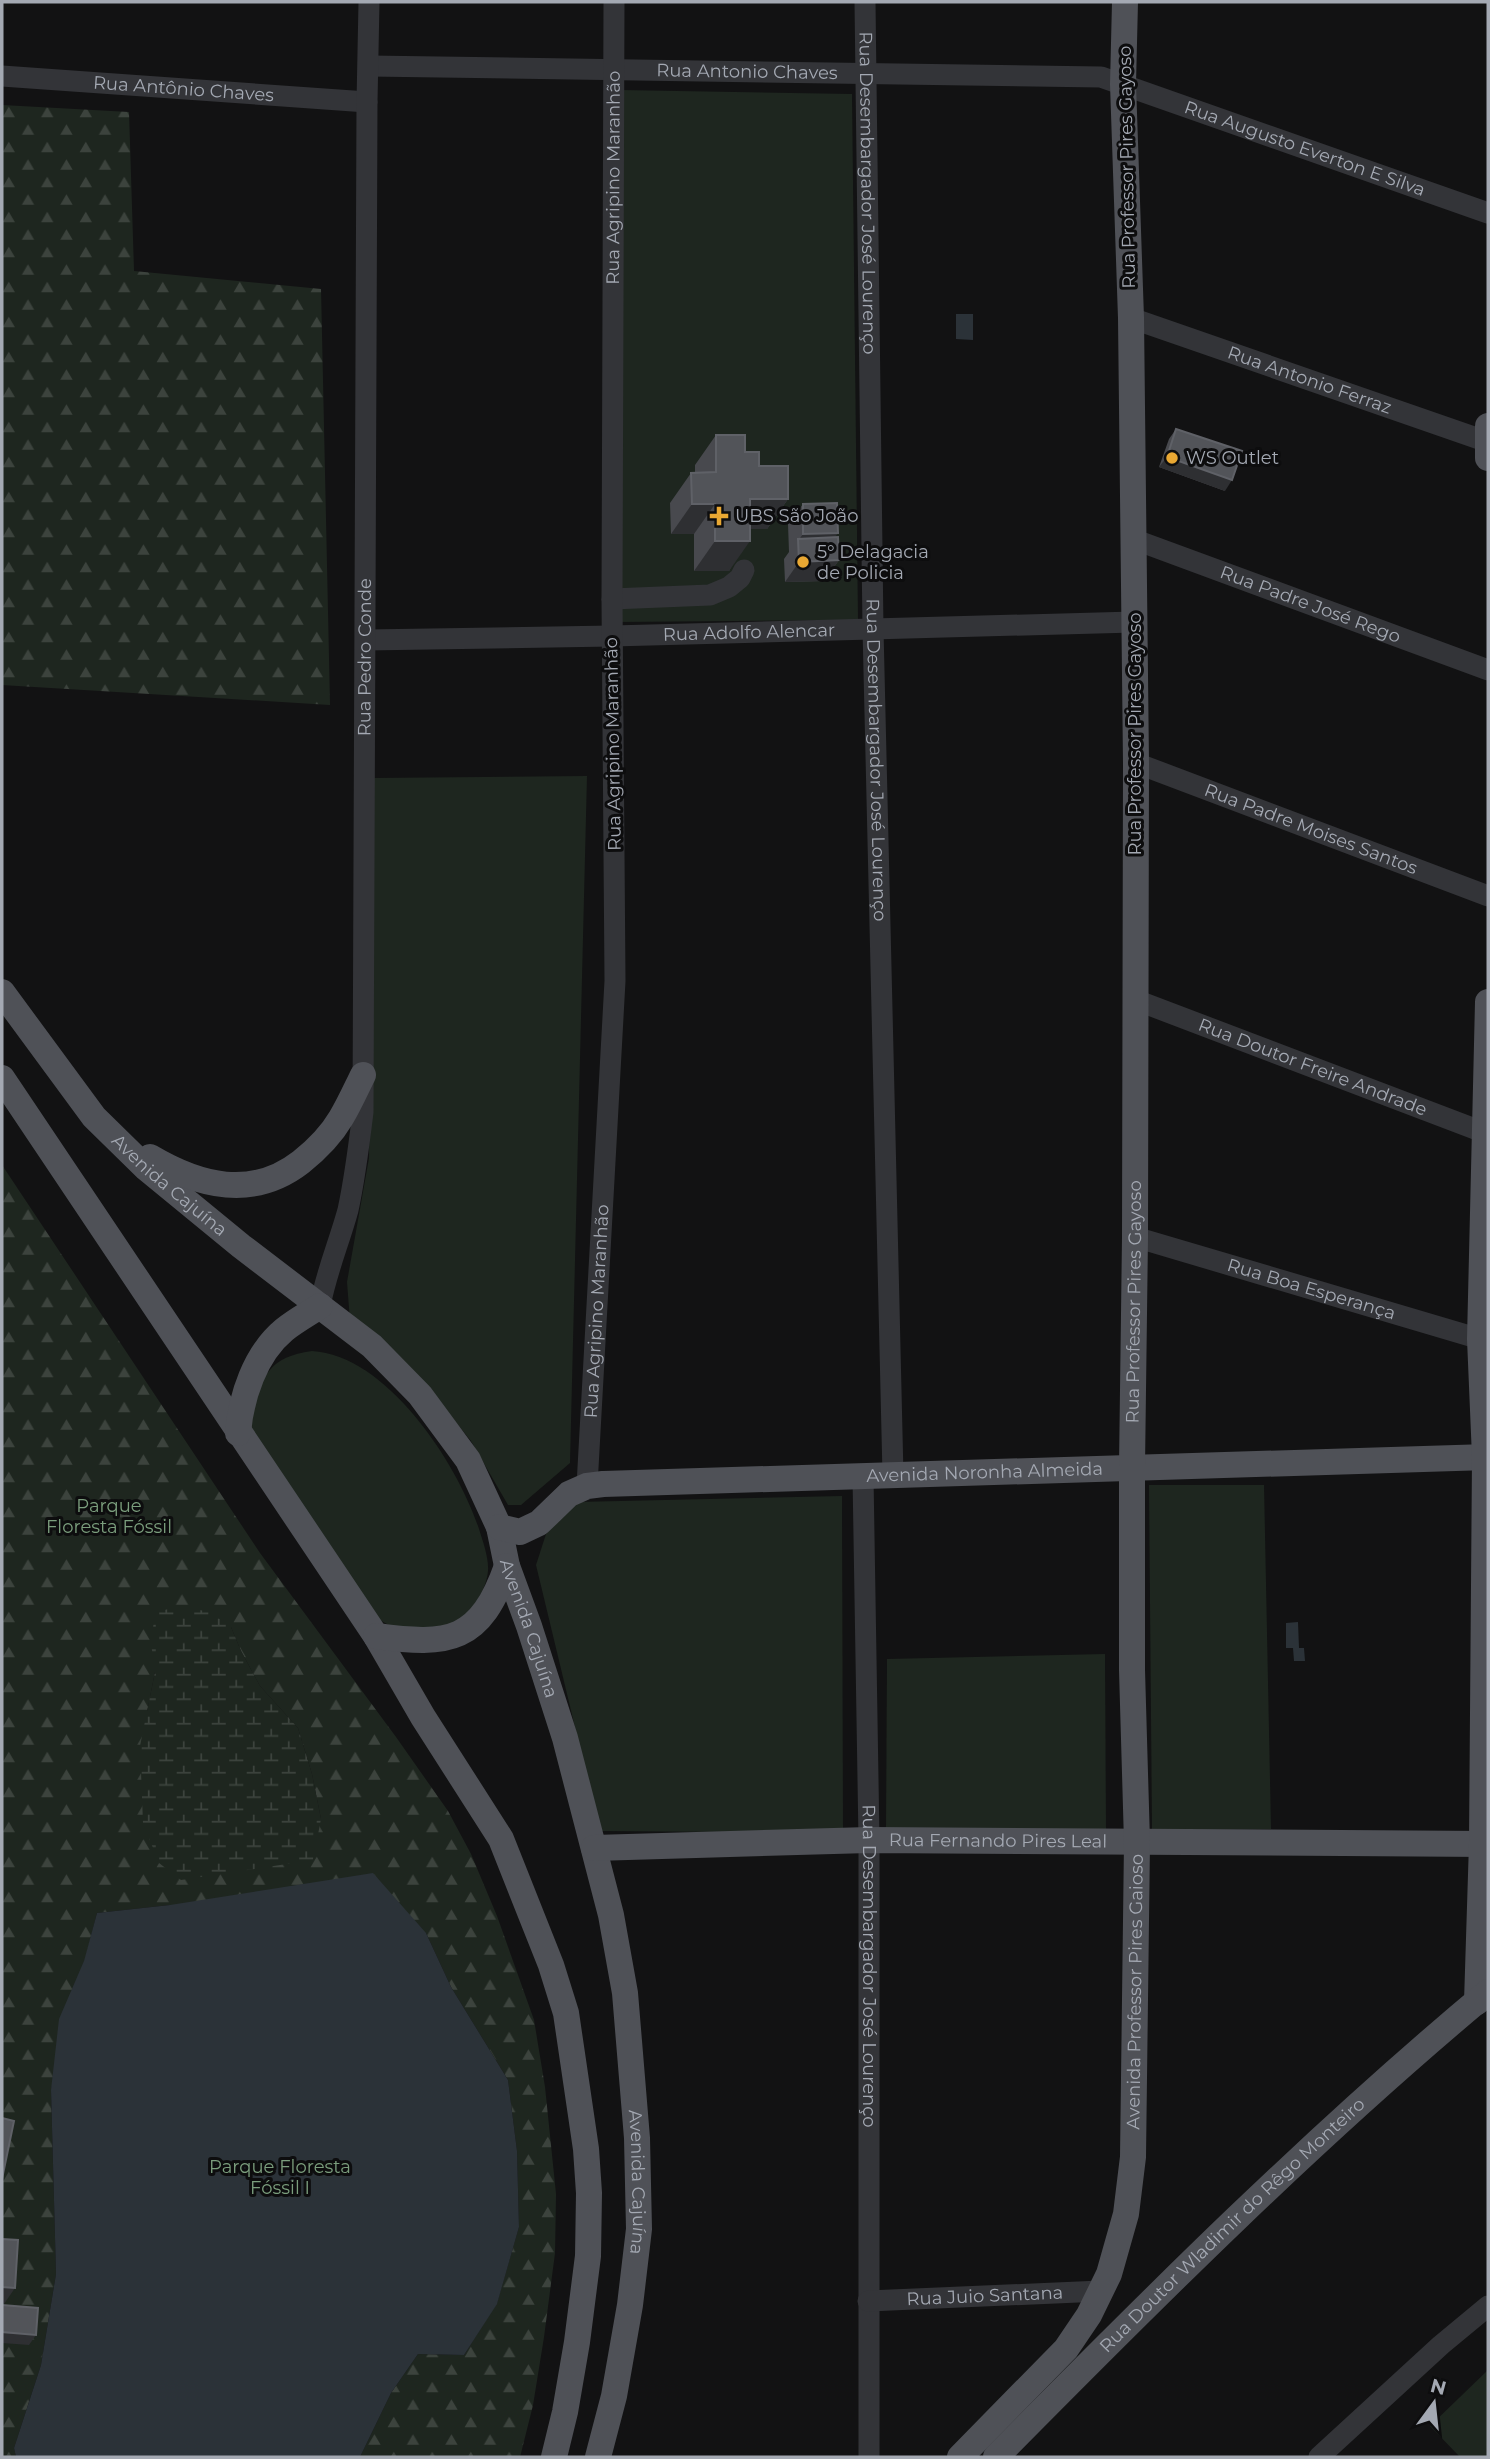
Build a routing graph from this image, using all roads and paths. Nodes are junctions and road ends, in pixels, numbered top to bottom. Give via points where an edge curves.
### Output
1 (369, 2) edge
2 (614, 2) edge
3 (864, 2) edge
4 (1125, 2) edge
5 (369, 66) junction
6 (614, 69) junction
7 (865, 75) junction
8 (2, 76) edge
9 (1123, 84) junction
10 (367, 102) junction
11 (1488, 213) edge
12 (1131, 318) junction
13 (1488, 426) edge
14 (1488, 442) edge
15 (1488, 458) edge
16 (1133, 539) junction
17 (744, 570) edge
18 (612, 599) junction
19 (1134, 622) junction
20 (873, 629) junction
21 (612, 636) junction
22 (366, 640) junction
23 (1488, 670) edge
24 (1136, 763) junction
25 (1488, 897) edge
26 (2, 992) edge
27 (1136, 1000) junction
28 (1488, 1002) edge
29 (363, 1075) junction
30 (2, 1078) edge
31 (107, 1132) junction
32 (1486, 1133) edge
33 (1135, 1237) junction
34 (320, 1306) junction
35 (1484, 1340) edge
36 (238, 1433) junction
37 (1487, 1457) edge
38 (1132, 1467) junction
39 (893, 1475) junction
40 (863, 1476) junction
41 (587, 1486) junction
42 (499, 1527) junction
43 (507, 1566) junction
44 (376, 1636) junction
45 (869, 1840) junction
46 (1137, 1842) junction
47 (1485, 1843) edge
48 (594, 1848) junction
49 (1482, 1997) edge
50 (1101, 2291) junction
51 (868, 2301) junction
52 (1488, 2306) edge
53 (554, 2457) edge
54 (598, 2457) edge
55 (869, 2457) edge
56 (960, 2457) edge
57 (996, 2457) edge
58 (1319, 2457) edge

1 - 5 street, Rua Pedro Conde
2 - 6 street, Rua Agripino Maranhão
3 - 7 street, Rua Desembargador José Lourenço
4 - 9 main road, Rua Professor Pires Gayoso
5 - 6 street, Rua Antonio Chaves
5 - 10 street, Rua Pedro Conde
6 - 7 street, Rua Antonio Chaves
6 - 18 street, Rua Agripino Maranhão
7 - 9 street, Rua Antonio Chaves via 1101,77
7 - 20 street, Rua Desembargador José Lourenço
8 - 10 street, Rua Antônio Chaves
9 - 11 street, Rua Augusto Everton E Silva
9 - 12 main road, Rua Professor Pires Gayoso
10 - 22 street, Rua Pedro Conde
12 - 14 street, Rua Antonio Ferraz
12 - 16 main road, Rua Professor Pires Gayoso
13 - 14 main road
14 - 15 main road
16 - 19 main road, Rua Professor Pires Gayoso
16 - 23 street, Rua Padre José Rego
17 - 18 street via 735,583 710,595
18 - 21 street, Rua Agripino Maranhão
19 - 20 street, Rua Adolfo Alencar
19 - 24 main road, Rua Professor Pires Gayoso
20 - 21 street, Rua Adolfo Alencar
20 - 39 street, Rua Desembargador José Lourenço
21 - 22 street, Rua Adolfo Alencar
21 - 41 street, Rua Agripino Maranhão via 615,981
22 - 29 street, Rua Pedro Conde
24 - 25 street, Rua Padre Moises Santos
24 - 27 main road, Rua Professor Pires Gayoso
26 - 31 main road, Avenida Cajuína
27 - 32 street, Rua Doutor Freire Andrade
27 - 33 main road, Rua Professor Pires Gayoso
28 - 32 main road
29 - 31 main road via 340,1120 312,1153 287,1172 257,1184 215,1184 190,1176
29 - 34 street, Rua Pedro Conde via 359,1150
30 - 36 main road
31 - 34 main road, Avenida Cajuína via 241,1246
32 - 35 main road
33 - 35 street, Rua Boa Esperança
33 - 38 main road, Rua Professor Pires Gayoso
34 - 36 main road via 282,1331 259,1363 244,1395
34 - 42 main road, Avenida Cajuína via 372,1346 421,1395 468,1460
35 - 37 main road
36 - 44 main road
37 - 38 main road, Avenida Noronha Almeida
37 - 47 main road
38 - 39 main road, Avenida Noronha Almeida
38 - 46 main road, Avenida Professor Pires Gaioso
39 - 40 main road, Avenida Noronha Almeida
40 - 41 main road, Avenida Noronha Almeida
40 - 45 street, Rua Desembargador José Lourenço
41 - 42 main road via 569,1494 529,1528 520,1532
42 - 43 main road, Avenida Cajuína
43 - 44 main road via 486,1613 462,1632 416,1642
43 - 48 main road, Avenida Cajuína via 565,1738
44 - 53 main road via 501,1839 566,2013 586,2149 588,2256
45 - 46 main road, Rua Fernando Pires Leal
45 - 48 main road, Rua Fernando Pires Leal
45 - 51 street, Rua Desembargador José Lourenço
46 - 47 main road, Rua Fernando Pires Leal
46 - 50 main road, Avenida Professor Pires Gaioso via 1133,2157 1126,2214
47 - 49 main road
48 - 54 main road, Avenida Cajuína via 625,1993 639,2230 631,2305
49 - 57 main road, Rua Doutor Wladimir do Rêgo Monteiro via 1317,2144
50 - 51 street, Rua Juio Santana
50 - 56 main road, Avenida Professor Pires Gaioso via 1066,2349
51 - 55 street, Rua Desembargador José Lourenço
52 - 58 street

